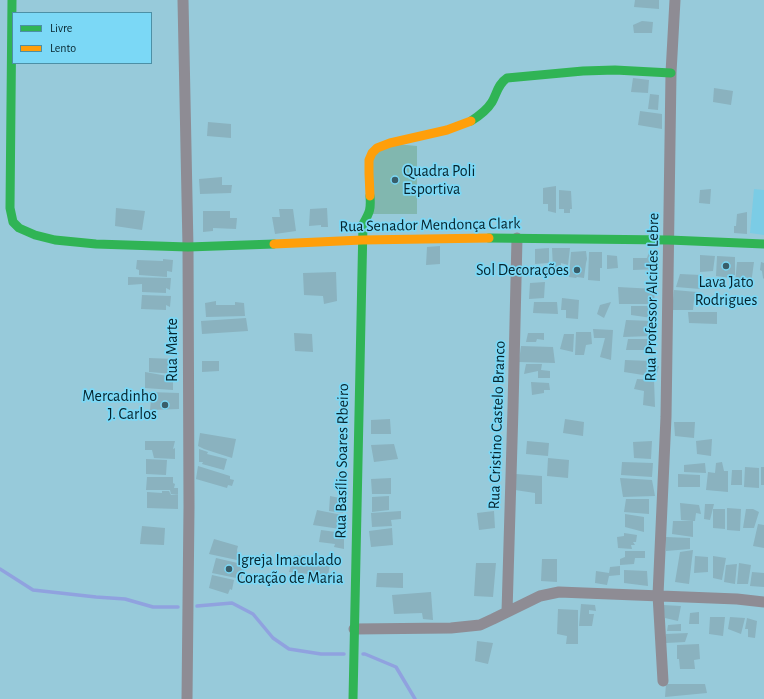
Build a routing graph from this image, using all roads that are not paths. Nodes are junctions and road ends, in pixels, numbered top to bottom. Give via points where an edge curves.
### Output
1 (12, 0) edge
2 (184, 0) edge
3 (675, 0) edge
4 (671, 73) junction
5 (517, 238) junction
6 (362, 240) junction
7 (669, 240) junction
8 (764, 244) edge
9 (188, 247) junction
10 (658, 595) junction
11 (764, 602) edge
12 (507, 612) junction
13 (354, 629) junction
14 (663, 681) dead end
15 (187, 699) edge
16 (353, 699) edge

1 - 9 street, Rua Senador Mendonça Clark via 10,208 13,222 34,235 55,240
2 - 9 street, Rua Marte
3 - 4 street, Rua Professor Alcides Lebre
4 - 6 street, Rua Basílio Soares Rbeiro via 609,70 507,78 498,86 489,107 463,125 376,148 370,157 369,211 362,224
4 - 7 street, Rua Professor Alcides Lebre
5 - 6 street, Rua Senador Mendonça Clark
5 - 7 street, Rua Senador Mendonça Clark
5 - 12 street, Rua Cristino Castelo Branco
6 - 9 street, Rua Senador Mendonça Clark
6 - 13 street, Rua Basílio Soares Rbeiro
7 - 8 street, Rua Senador Mendonça Clark
7 - 10 street, Rua Professor Alcides Lebre via 666,417
9 - 15 street, Rua Marte
10 - 11 street
10 - 12 street via 559,592 540,596
10 - 14 street, Rua Professor Alcides Lebre
12 - 13 street via 480,625 451,628
13 - 16 street, Rua Basílio Soares Rbeiro

